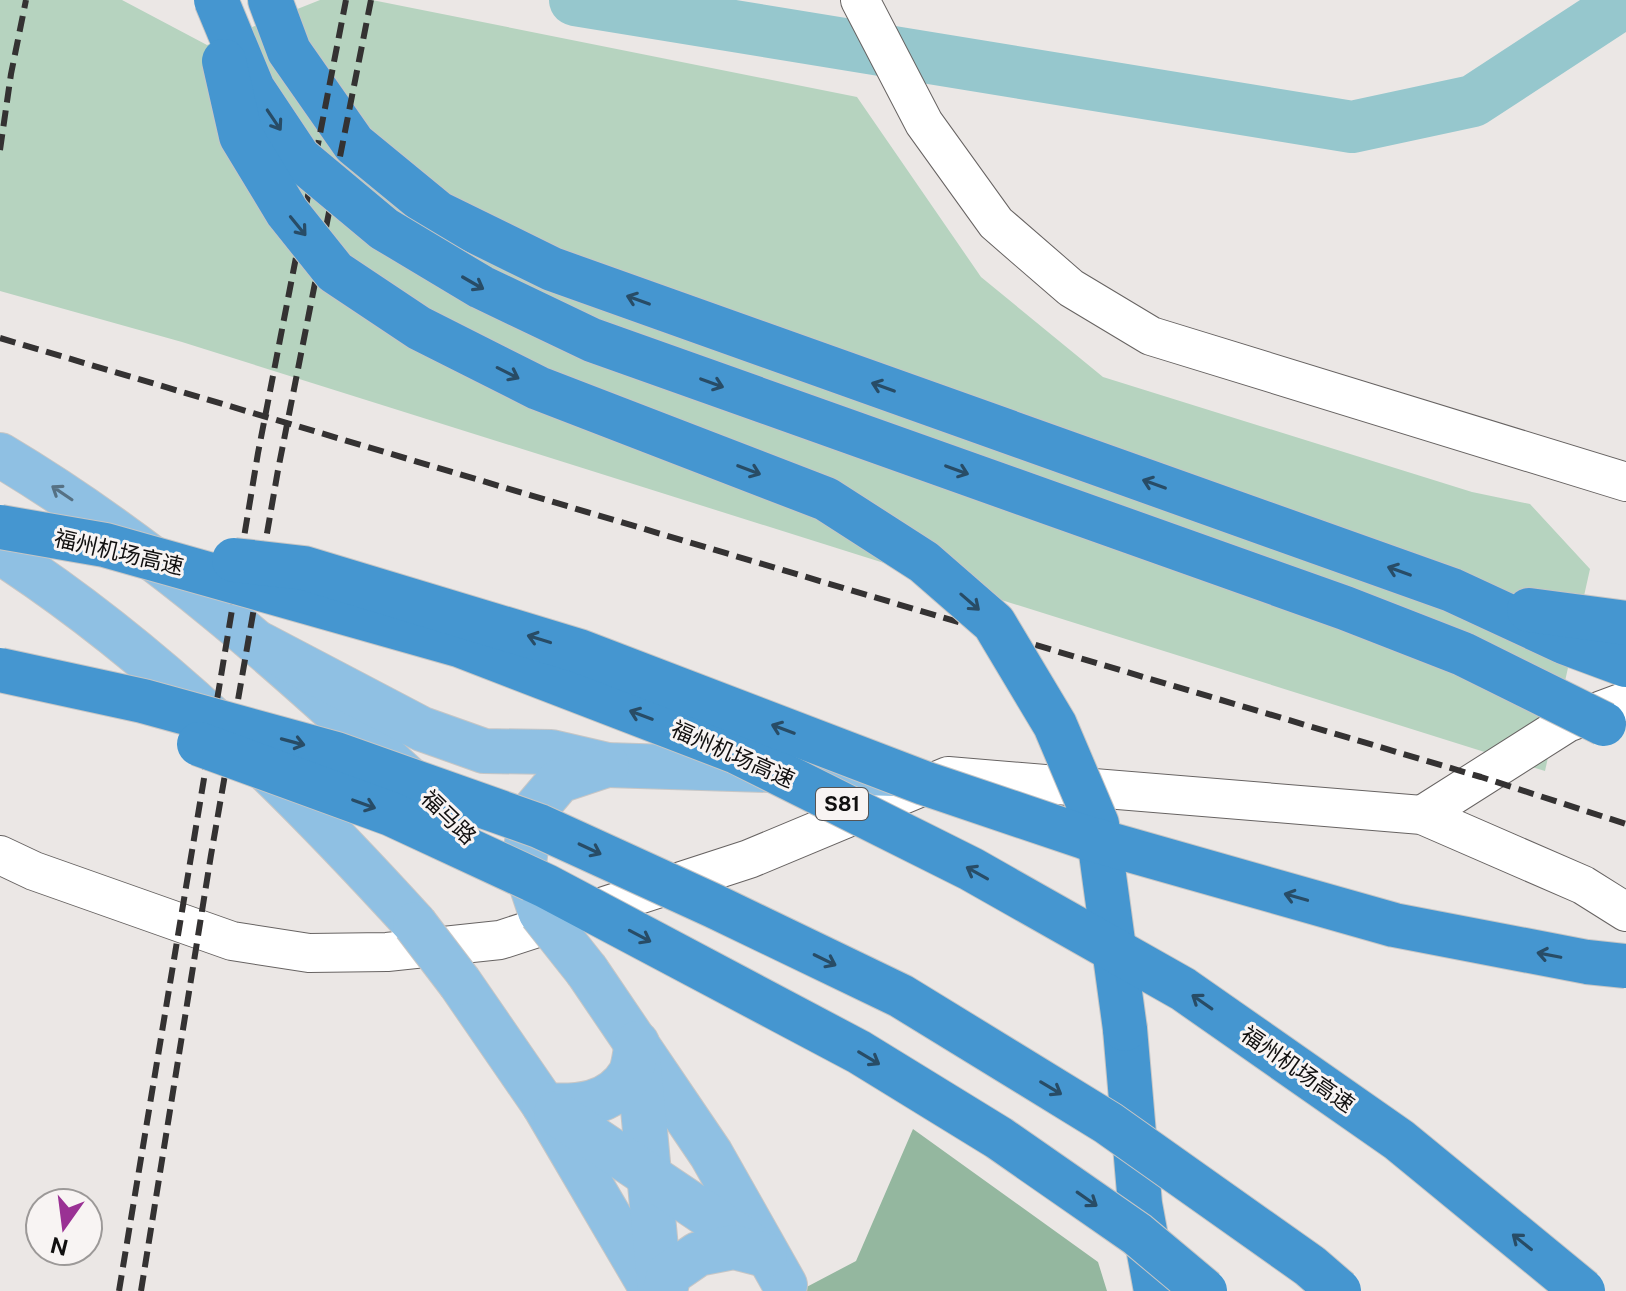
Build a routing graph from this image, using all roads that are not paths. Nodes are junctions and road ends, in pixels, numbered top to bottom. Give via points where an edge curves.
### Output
1 (213, 0) edge
2 (270, 0) edge
3 (860, 0) edge
4 (0, 455) edge
5 (1626, 482) edge
6 (0, 527) edge
7 (105, 545) junction
8 (0, 552) edge
9 (1452, 590) junction
10 (1626, 623) edge
11 (262, 645) junction
12 (1626, 665) edge
13 (0, 673) edge
14 (1626, 701) edge
15 (1626, 741) edge
16 (607, 765) junction
17 (948, 776) junction
18 (1422, 815) junction
19 (0, 855) edge
20 (1626, 912) edge
21 (541, 913) junction
22 (1626, 966) edge
23 (637, 1043) junction
24 (544, 1105) junction
25 (649, 1175) junction
26 (778, 1271) junction
27 (653, 1291) edge
28 (662, 1291) edge
29 (1156, 1291) edge
30 (1205, 1291) edge
31 (1339, 1291) edge
32 (1583, 1291) edge

1 -> 15 highway, bridge via 253,89 299,158 384,229 481,287 592,340 1463,654 1604,724
1 -> 29 highway, bridge via 241,136 287,212 335,272 419,328 538,388 826,499 924,562 994,623 1055,725 1097,824 1125,1029 1140,1204
9 -> 2 highway via 552,269 438,213 354,144 289,51
3 - 5 street via 924,123 996,223 1071,288 1151,336
11 -> 4 main road, 福马路 via 104,521
6 - 7 highway, 福州机场高速 / S81, bridge
22 -> 7 highway, bridge via 1394,925 1084,837 924,783 579,651 304,568
32 -> 7 highway, 福州机场高速 / S81, bridge via 1399,1140 1183,989 958,862 737,752 459,645
8 - 24 main road, bridge via 148,661 323,822 415,924
9 - 10 highway via 1527,609
9 - 12 highway
11 - 16 main road via 422,729 484,751 551,752
11 - 21 main road, 福马路 via 460,827
13 -> 30 highway, bridge via 391,814 546,886 859,1052 999,1138 1137,1234
13 -> 31 highway, bridge via 143,701 336,754 539,826 714,906 901,996 1108,1123
14 - 18 street via 1567,723
16 - 17 main road
16 - 21 main road via 559,781 531,814 524,863
17 - 18 street
17 - 19 street via 749,859 500,940 387,952 309,953 232,941
18 - 20 street via 1583,885
21 - 23 main road, 福马路, bridge
23 - 24 main road via 630,1074 607,1097 576,1107
23 - 25 main road
23 - 26 main road, 福马路 via 711,1154
24 - 25 main road
24 - 27 main road
25 - 26 main road
25 - 28 main road
26 - 28 main road via 734,1247 698,1254 669,1274

